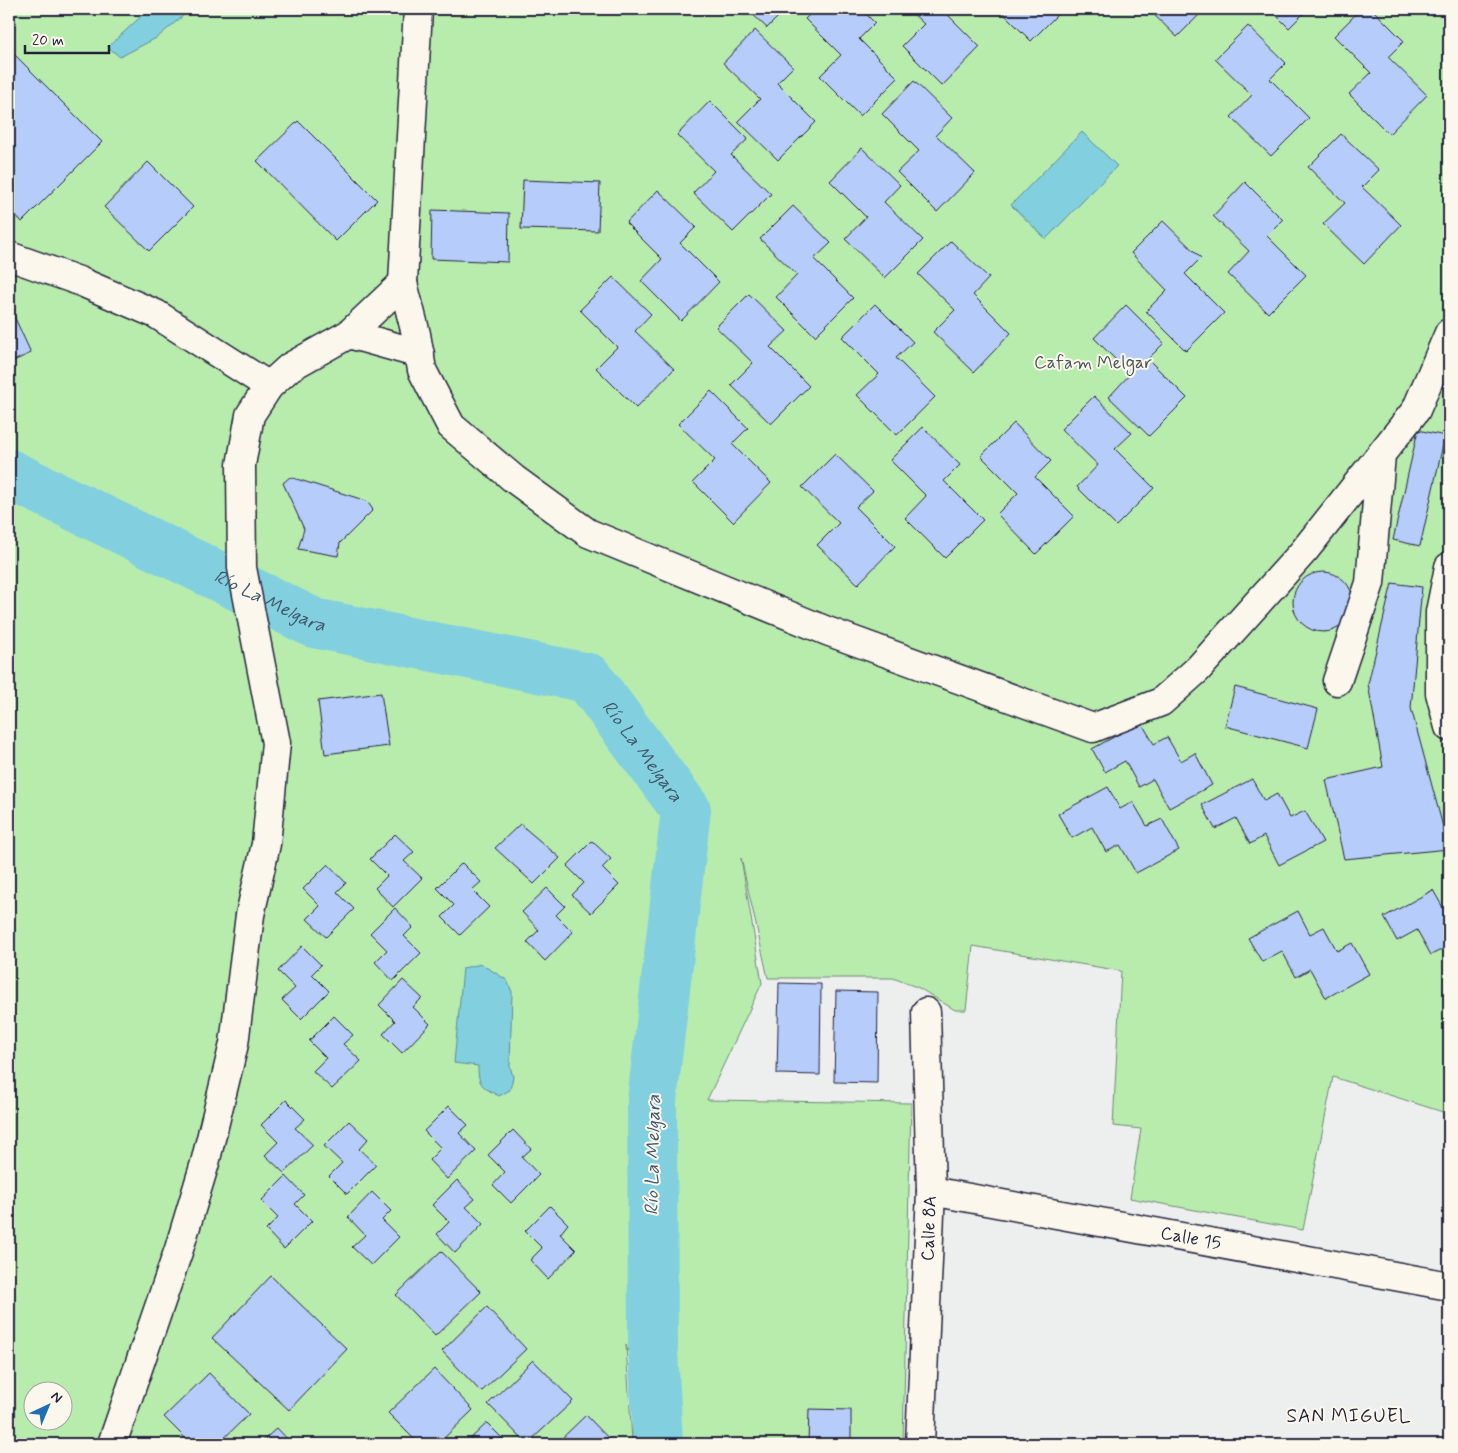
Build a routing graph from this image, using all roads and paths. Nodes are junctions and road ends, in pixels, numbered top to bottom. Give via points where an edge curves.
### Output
1 (418, 9) edge
2 (9, 256) edge
3 (403, 283) junction
4 (1449, 333) edge
5 (349, 334) junction
6 (420, 354) junction
7 (269, 386) junction
8 (1380, 455) junction
9 (1449, 567) edge
10 (1337, 681) dead end
11 (1449, 727) edge
12 (926, 1012) dead end
13 (931, 1191) junction
14 (1449, 1286) edge
15 (112, 1444) edge
16 (920, 1444) edge

1 - 3 street
2 - 7 street via 156,314
3 - 5 street
3 - 6 street
4 - 8 street via 1416,410
5 - 6 street
5 - 7 street via 290,367
6 - 8 street via 422,370 451,426 514,479 588,533 827,631 1093,728 1161,702 1198,669 1304,552
7 - 15 street via 250,415 241,465 242,568 276,743 266,844 250,915 234,1044 205,1163
8 - 10 street via 1370,583
9 - 11 street via 1440,612 1440,693
12 - 13 street, Calle 8A
13 - 14 street, Calle 15
13 - 16 street, Calle 8A

